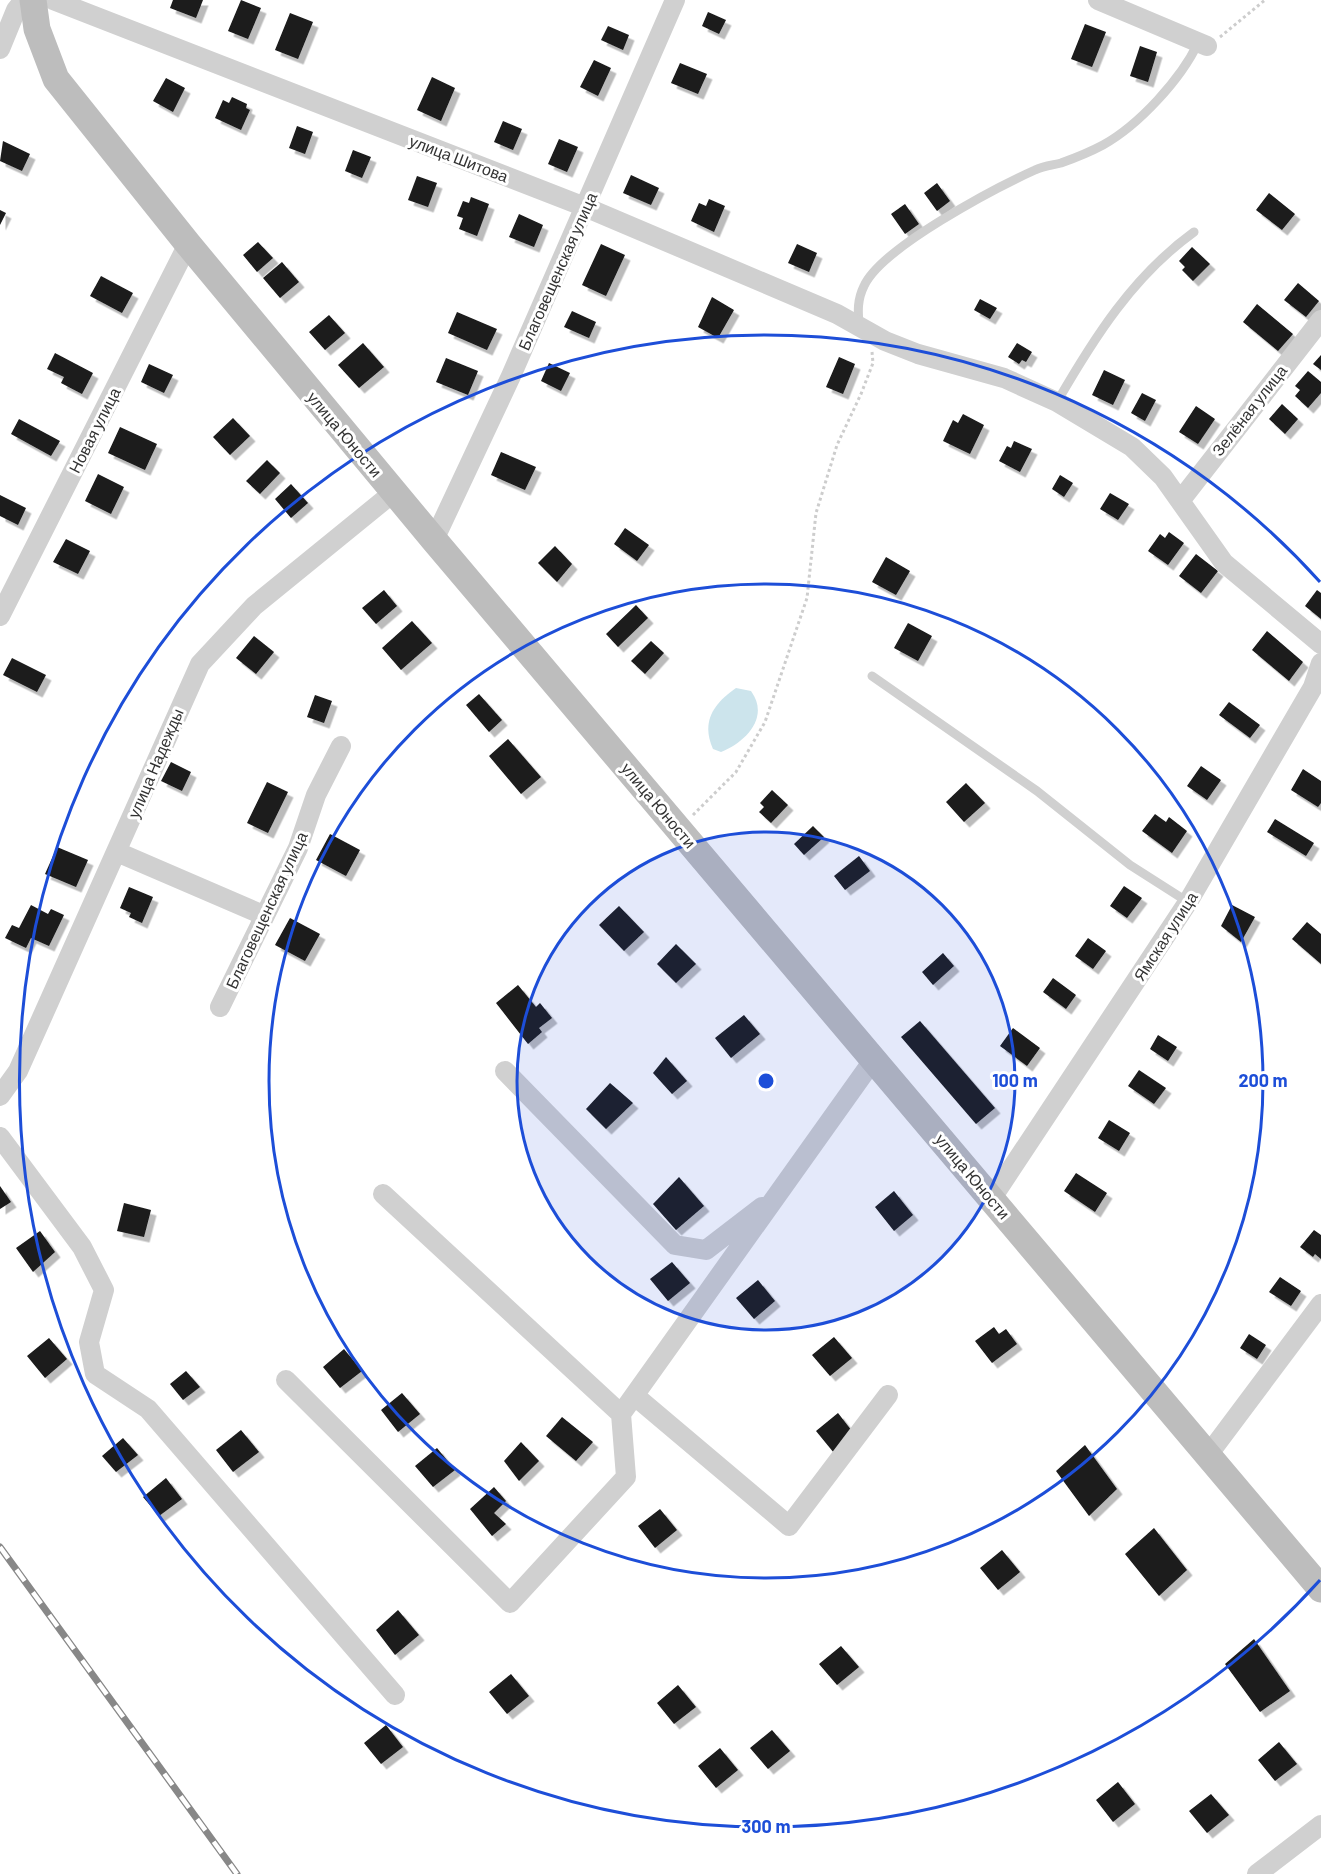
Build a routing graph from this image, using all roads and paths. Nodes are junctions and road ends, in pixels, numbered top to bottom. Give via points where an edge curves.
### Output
1 (24, 0) edge
2 (33, 0) edge
3 (53, 0) edge
4 (675, 0) edge
5 (1098, 0) edge
6 (1265, 0) edge
7 (1203, 44) junction
8 (0, 49) edge
9 (585, 207) junction
10 (1194, 232) dead end
11 (188, 244) junction
12 (1321, 320) edge
13 (859, 329) junction
14 (1057, 402) junction
15 (394, 492) junction
16 (1179, 501) junction
17 (434, 540) junction
18 (0, 616) edge
19 (1321, 644) edge
20 (1321, 663) edge
21 (872, 676) dead end
22 (341, 746) dead end
23 (679, 829) junction
24 (117, 852) junction
25 (1188, 902) junction
26 (263, 915) junction
27 (220, 1007) dead end
28 (874, 1059) junction
29 (506, 1071) dead end
30 (0, 1096) edge
31 (0, 1137) edge
32 (382, 1194) dead end
33 (778, 1195) junction
34 (992, 1198) junction
35 (1321, 1304) edge
36 (286, 1380) dead end
37 (888, 1395) dead end
38 (635, 1396) junction
39 (621, 1414) junction
40 (1208, 1455) junction
41 (1321, 1589) edge
42 (395, 1695) dead end
43 (1321, 1825) edge
44 (1257, 1874) edge

1 - 8 street
2 - 11 street, улица Юности via 37,29 56,80
3 - 9 street, улица Шитова
4 - 9 street, Благовещенская улица
5 - 7 street
6 - 7 path
7 - 13 lane via 1174,81 1105,144 1062,163 1037,168 946,218 884,260 864,284 857,304
9 - 13 street, улица Шитова via 837,314
9 - 17 street, Благовещенская улица
10 - 14 lane via 1163,254 1137,283 1106,322
11 - 15 street, улица Юности
11 - 18 street, Новая улица
12 - 16 street, Зелёная улица
13 - 14 street, улица Шитова via 918,354 1004,378
13 - 23 path via 871,346 873,363 837,445 816,513 807,598 765,722 736,771
14 - 16 street, улица Шитова via 1132,447 1163,477
15 - 17 street, улица Юности
15 - 24 street, улица Надежды via 255,606 200,664
16 - 19 street, улица Шитова via 1224,563
17 - 23 street, улица Юности
20 - 25 street, Ямская улица via 1313,687
21 - 25 lane via 1037,791 1130,865
22 - 26 street, Благовещенская улица via 316,795 298,848
23 - 28 street, улица Юности
24 - 26 street
24 - 30 street, улица Надежды via 18,1071
25 - 34 street, Ямская улица
26 - 27 street, Благовещенская улица
28 - 33 street
28 - 34 street, улица Юности
29 - 33 street via 675,1245 706,1250
31 - 42 street via 82,1247 104,1290 89,1342 96,1374 148,1409
32 - 39 street
33 - 38 street
34 - 40 street, улица Юности
35 - 40 street
36 - 39 street via 510,1603 626,1477
37 - 38 street via 789,1527
38 - 39 street
40 - 41 street, улица Юности
43 - 44 street

